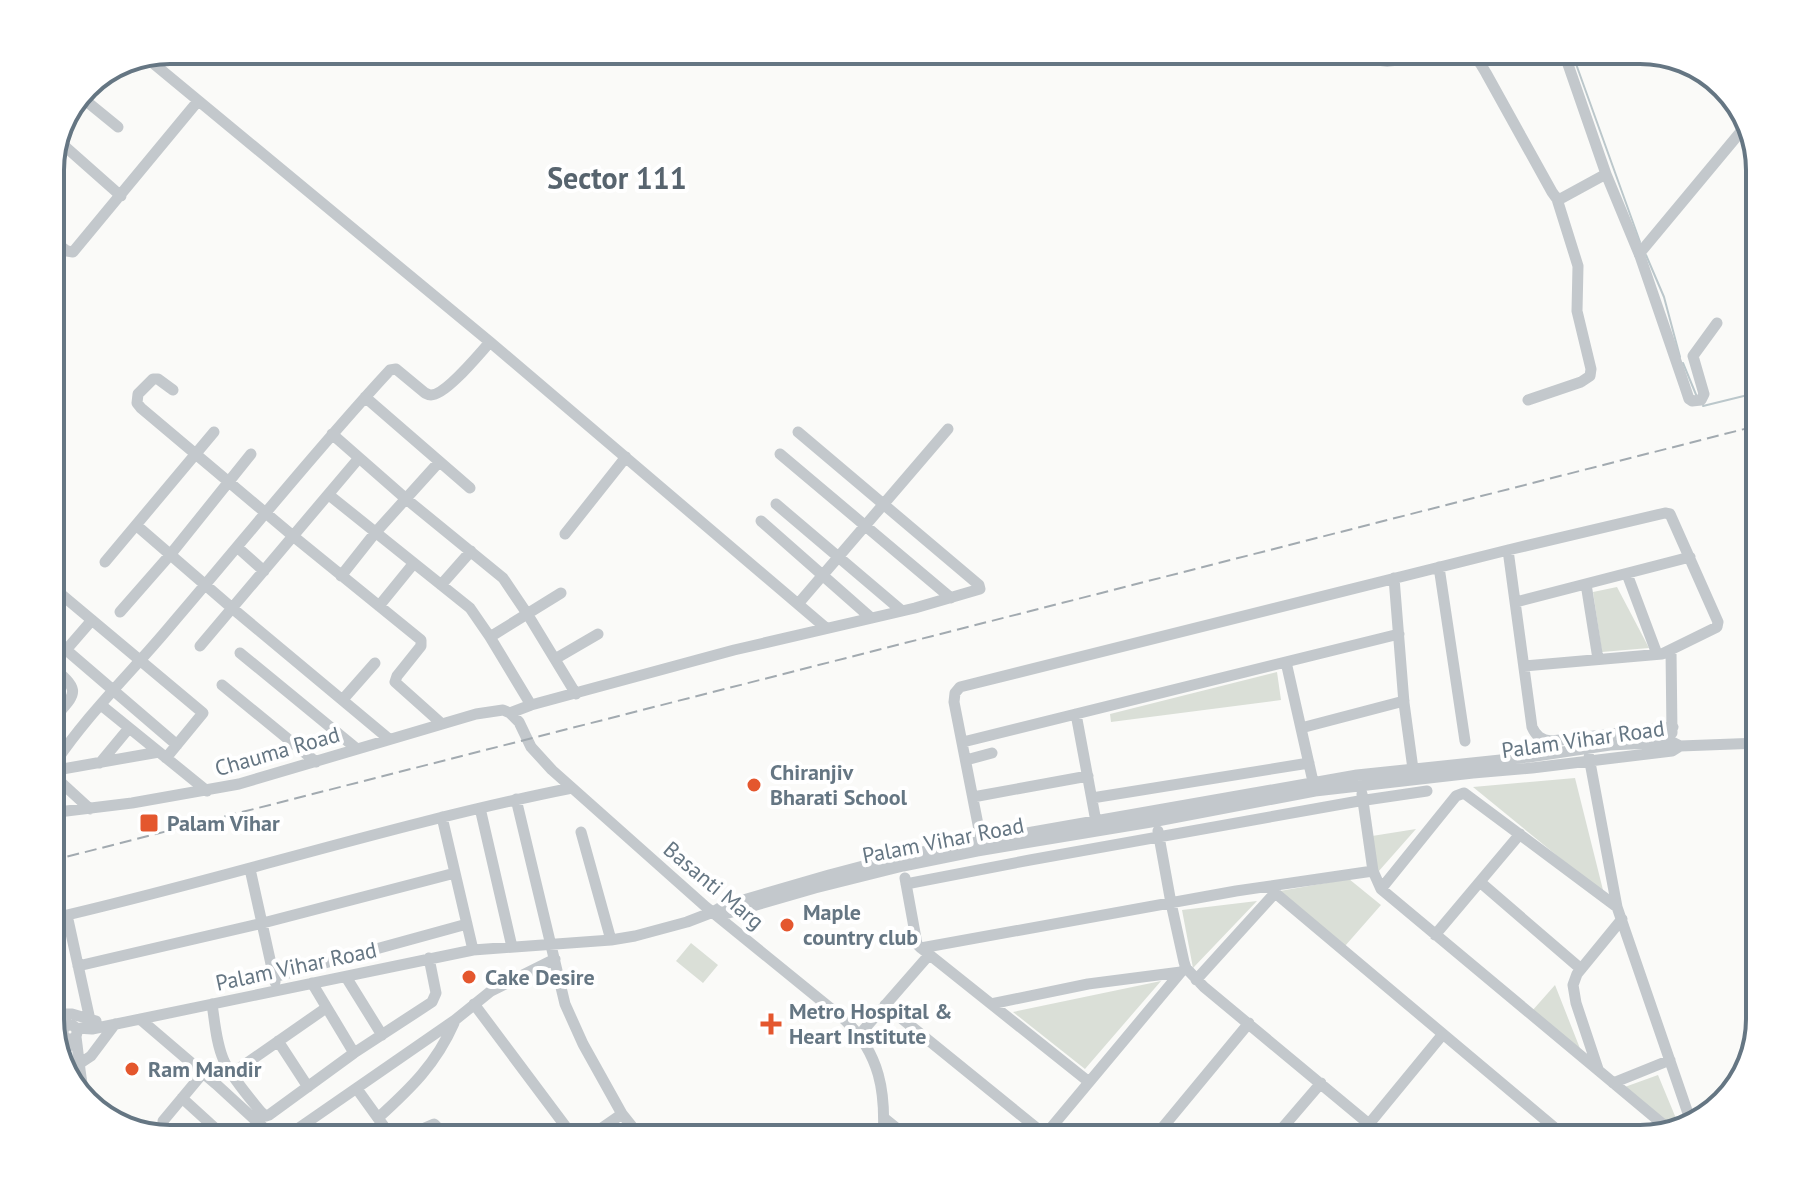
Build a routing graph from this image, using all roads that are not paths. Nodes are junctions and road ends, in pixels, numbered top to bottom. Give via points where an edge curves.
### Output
1 (1481, 64) edge
2 (1568, 64) edge
3 (155, 65) edge
4 (198, 101) junction
5 (89, 103) edge
6 (118, 127) dead end
7 (1739, 134) edge
8 (67, 148) edge
9 (1606, 174) junction
10 (121, 196) junction
11 (1557, 199) junction
12 (64, 249) edge
13 (1639, 254) junction
14 (1717, 323) dead end
15 (490, 342) junction
16 (173, 390) dead end
17 (365, 397) junction
18 (1528, 400) dead end
19 (948, 429) dead end
20 (214, 432) dead end
21 (798, 432) dead end
22 (332, 434) junction
23 (251, 454) dead end
24 (780, 454) dead end
25 (196, 455) junction
26 (626, 457) junction
27 (359, 458) junction
28 (439, 462) junction
29 (229, 483) junction
30 (470, 488) dead end
31 (329, 495) junction
32 (405, 498) junction
33 (776, 504) dead end
34 (885, 504) junction
35 (265, 512) junction
36 (761, 521) dead end
37 (136, 525) junction
38 (866, 526) junction
39 (375, 533) junction
40 (565, 534) dead end
41 (293, 536) junction
42 (237, 547) junction
43 (1508, 550) junction
44 (471, 551) junction
45 (170, 555) junction
46 (840, 556) junction
47 (1690, 557) junction
48 (105, 562) dead end
49 (414, 563) junction
50 (1439, 567) junction
51 (264, 571) junction
52 (1627, 574) junction
53 (823, 575) junction
54 (341, 576) junction
55 (1394, 578) junction
56 (1586, 584) junction
57 (205, 585) junction
58 (441, 585) junction
59 (561, 593) dead end
60 (951, 598) junction
61 (64, 599) edge
62 (1516, 602) junction
63 (798, 604) junction
64 (379, 606) junction
65 (232, 608) junction
66 (902, 611) junction
67 (120, 612) dead end
68 (528, 615) junction
69 (870, 617) junction
70 (92, 620) junction
71 (826, 628) junction
72 (598, 634) dead end
73 (1399, 634) junction
74 (490, 637) junction
75 (200, 646) dead end
76 (66, 650) joint
77 (1671, 650) junction
78 (240, 653) dead end
79 (1657, 654) junction
80 (555, 659) junction
81 (1598, 659) junction
82 (139, 660) junction
83 (1286, 662) junction
84 (375, 663) dead end
85 (1524, 666) junction
86 (64, 677) edge
87 (222, 685) dead end
88 (112, 691) junction
89 (576, 694) junction
90 (344, 696) junction
91 (1404, 701) junction
92 (64, 704) edge
93 (101, 705) junction
94 (531, 705) junction
95 (510, 713) junction
96 (1076, 714) junction
97 (442, 724) junction
98 (1673, 727) junction
99 (129, 728) junction
100 (1301, 728) junction
101 (389, 739) junction
102 (1465, 741) dead end
103 (963, 742) junction
104 (1746, 743) edge
105 (177, 745) junction
106 (1675, 746) junction
107 (1587, 747) junction
108 (357, 749) junction
109 (64, 751) edge
110 (992, 753) dead end
111 (163, 755) junction
112 (966, 760) junction
113 (1589, 761) junction
114 (316, 762) junction
115 (100, 763) junction
116 (1309, 763) junction
117 (64, 769) edge
118 (1413, 769) junction
119 (1088, 776) junction
120 (1361, 780) junction
121 (64, 785) edge
122 (1314, 786) junction
123 (572, 788) junction
124 (207, 791) junction
125 (1427, 791) dead end
126 (973, 797) junction
127 (1092, 798) junction
128 (516, 799) junction
129 (1362, 800) junction
130 (480, 808) junction
131 (90, 809) junction
132 (64, 812) edge
133 (442, 817) junction
134 (1157, 821) junction
135 (1096, 826) junction
136 (581, 832) dead end
137 (1520, 834) junction
138 (1160, 837) junction
139 (982, 846) junction
140 (903, 866) junction
141 (250, 869) junction
142 (1373, 871) junction
143 (455, 873) junction
144 (1480, 882) junction
145 (906, 884) junction
146 (1381, 889) junction
147 (1272, 890) junction
148 (1171, 903) junction
149 (1617, 907) junction
150 (713, 912) junction
151 (67, 915) junction
152 (64, 916) edge
153 (1622, 919) junction
154 (263, 923) junction
155 (467, 924) junction
156 (1435, 935) junction
157 (611, 940) junction
158 (552, 945) junction
159 (512, 947) junction
160 (473, 950) junction
161 (925, 951) junction
162 (429, 958) junction
163 (555, 959) junction
164 (78, 966) junction
165 (1581, 969) junction
166 (1184, 970) junction
167 (274, 977) junction
168 (346, 977) junction
169 (1196, 980) junction
170 (312, 983) junction
171 (277, 991) junction
172 (212, 1004) junction
173 (474, 1004) junction
174 (991, 1004) junction
175 (885, 1005) junction
176 (326, 1008) junction
177 (64, 1016) edge
178 (140, 1019) junction
179 (455, 1020) junction
180 (1249, 1023) junction
181 (91, 1024) junction
182 (111, 1025) junction
183 (860, 1034) junction
184 (1443, 1034) junction
185 (68, 1035) edge
186 (382, 1035) junction
187 (278, 1041) junction
188 (354, 1053) junction
189 (1670, 1060) junction
190 (74, 1064) edge
191 (1599, 1071) junction
192 (77, 1072) edge
193 (203, 1073) junction
194 (233, 1075) junction
195 (1089, 1082) junction
196 (1321, 1083) junction
197 (1613, 1083) junction
198 (308, 1087) junction
199 (357, 1089) junction
200 (182, 1098) junction
201 (1688, 1113) edge
202 (622, 1114) junction
203 (378, 1118) junction
204 (884, 1118) junction
205 (1661, 1122) edge
206 (161, 1124) edge
207 (1369, 1124) joint
208 (212, 1125) edge
209 (261, 1125) edge
210 (304, 1125) edge
211 (384, 1125) edge
212 (565, 1125) edge
213 (606, 1125) edge
214 (631, 1125) edge
215 (884, 1125) edge
216 (893, 1125) edge
217 (1033, 1125) edge
218 (1057, 1125) edge
219 (1165, 1125) edge
220 (1285, 1125) edge
221 (1551, 1125) edge

1 - 11 street
2 - 9 street
3 - 4 street
4 - 10 street
4 - 15 street
5 - 6 street
7 - 13 street
8 - 10 street
9 - 11 street
9 - 13 street
10 - 12 street via 73,252
11 - 18 street via 1578,266 1577,311 1591,373 1588,379
13 - 14 street via 1692,401 1704,392 1693,356
15 - 17 street via 436,394 425,393 393,368
15 - 26 street
16 - 25 street via 153,379 138,394 137,403
17 - 22 street
17 - 28 street
19 - 34 street
20 - 25 street
21 - 34 street
22 - 27 street
22 - 35 street
23 - 29 street
24 - 38 street
25 - 29 street
25 - 37 street
26 - 40 street
26 - 63 street
27 - 31 street
27 - 32 street
28 - 30 street
28 - 32 street
29 - 35 street
29 - 45 street
31 - 39 street
31 - 41 street
32 - 39 street
32 - 44 street
33 - 46 street
34 - 38 street
34 - 60 street, Chauma Road via 981,587
35 - 41 street
35 - 42 street
36 - 53 street
37 - 45 street
37 - 48 street
38 - 46 street
38 - 60 street
39 - 49 street
39 - 54 street
41 - 51 street
41 - 54 street
42 - 51 street
42 - 57 street
43 - 47 street via 1665,513 1673,517
43 - 50 street
43 - 62 street
44 - 58 street
44 - 68 street via 510,586
45 - 57 street
45 - 67 street
46 - 53 street
46 - 66 street
47 - 52 street
47 - 77 street via 1718,625
49 - 58 street
49 - 64 street
50 - 55 street
50 - 102 street
51 - 65 street
52 - 56 street
52 - 79 street
53 - 63 street
53 - 69 street
54 - 64 street
55 - 73 street
55 - 103 street via 964,685 954,697
56 - 62 street
56 - 81 street
57 - 65 street
57 - 82 street
58 - 74 street via 470,608
59 - 68 street
60 - 66 street, Chauma Road
61 - 70 street
62 - 85 street
63 - 71 street
64 - 97 street via 422,643 396,685
65 - 75 street
65 - 90 street
66 - 69 street, Chauma Road
68 - 74 street
68 - 80 street
69 - 71 street, Chauma Road
70 - 76 street
70 - 82 street
71 - 89 street, Chauma Road
72 - 80 street
73 - 83 street
73 - 91 street
74 - 94 street
76 - 88 street
77 - 79 street
77 - 98 street
78 - 108 street
79 - 81 street
80 - 89 street
81 - 85 street
82 - 88 street
82 - 105 street via 203,713
83 - 96 street
83 - 100 street
84 - 90 street
85 - 98 street via 1532,727 1544,741
86 - 92 street via 73,687
87 - 114 street
88 - 93 street
88 - 105 street
89 - 94 street, Chauma Road
90 - 101 street
91 - 100 street
91 - 118 street
93 - 99 street
93 - 109 street
94 - 95 street, Chauma Road
95 - 97 street, Chauma Road via 489,712
95 - 123 street, Basanti Marg via 539,757
96 - 103 street
96 - 119 street
97 - 101 street, Chauma Road
98 - 106 street
99 - 111 street
99 - 115 street
100 - 116 street
101 - 108 street, Chauma Road
103 - 112 street
104 - 106 street
105 - 111 street
106 - 107 street, Palam Vihar Road
106 - 113 street, Palam Vihar Road
107 - 113 street
107 - 118 street, Palam Vihar Road
108 - 114 street, Chauma Road
110 - 112 street
111 - 115 street
111 - 124 street
112 - 126 street
113 - 120 street, Palam Vihar Road
113 - 149 street
114 - 124 street, Chauma Road
115 - 117 street
116 - 122 street
116 - 127 street
118 - 120 street, Palam Vihar Road
119 - 126 street
119 - 127 street
120 - 122 street, Palam Vihar Road
120 - 129 street
121 - 131 street
122 - 134 street, Palam Vihar Road
122 - 135 street, Palam Vihar Road
123 - 128 street
123 - 150 street, Basanti Marg
124 - 131 street, Chauma Road
125 - 129 street
126 - 139 street
127 - 135 street
128 - 130 street
128 - 158 street
129 - 138 street
129 - 142 street
130 - 133 street
130 - 159 street
131 - 132 street, Chauma Road
133 - 141 street
133 - 143 street
134 - 135 street, Palam Vihar Road
134 - 138 street
135 - 139 street, Palam Vihar Road
136 - 157 street
137 - 144 street
137 - 146 street via 1468,794 1460,794
137 - 149 street
138 - 145 street
138 - 148 street
139 - 140 street, Palam Vihar Road
139 - 150 street, Palam Vihar Road via 901,856
140 - 145 street
140 - 150 street, Palam Vihar Road via 725,914
141 - 151 street
141 - 154 street
142 - 146 street
142 - 147 street
143 - 154 street
143 - 155 street
144 - 156 street
144 - 165 street
145 - 161 street via 917,944
146 - 156 street
147 - 148 street
147 - 169 street
147 - 184 street
148 - 161 street
148 - 166 street
149 - 153 street
150 - 157 street, Palam Vihar Road
150 - 183 street, Basanti Marg
151 - 152 street
151 - 164 street
153 - 165 street
153 - 189 street
154 - 164 street
154 - 167 street
155 - 160 street
155 - 167 street
156 - 191 street
157 - 158 street, Palam Vihar Road
158 - 159 street, Palam Vihar Road
158 - 163 street
159 - 160 street, Palam Vihar Road
160 - 162 street, Palam Vihar Road
161 - 174 street
161 - 175 street
162 - 168 street, Palam Vihar Road
162 - 186 street via 436,993 432,1002
163 - 173 street
163 - 202 street via 572,1023
164 - 181 street
165 - 191 street via 1573,991
166 - 169 street
166 - 174 street
166 - 195 street
167 - 171 street
168 - 170 street, Palam Vihar Road
168 - 186 street
169 - 180 street
170 - 171 street, Palam Vihar Road
170 - 176 street
171 - 172 street, Palam Vihar Road
172 - 178 street, Palam Vihar Road
172 - 194 street via 221,1054
173 - 179 street
173 - 212 street
174 - 195 street
175 - 183 street
175 - 217 street
176 - 187 street
176 - 188 street
177 - 181 street
178 - 182 street, Palam Vihar Road
178 - 193 street
179 - 199 street
179 - 203 street via 430,1066
180 - 196 street
180 - 219 street
181 - 182 street
181 - 185 street
182 - 192 street
183 - 204 street, Basanti Marg via 877,1065
184 - 207 street
184 - 221 street
185 - 190 street
186 - 188 street
187 - 194 street
187 - 198 street
188 - 198 street
189 - 197 street
189 - 201 street
191 - 197 street
193 - 200 street
193 - 209 street
194 - 198 street via 266,1116
195 - 218 street
196 - 207 street
196 - 220 street
197 - 205 street
199 - 203 street
199 - 210 street
200 - 206 street
200 - 208 street
202 - 213 street
202 - 214 street
203 - 211 street
204 - 215 street, Basanti Marg
204 - 216 street

